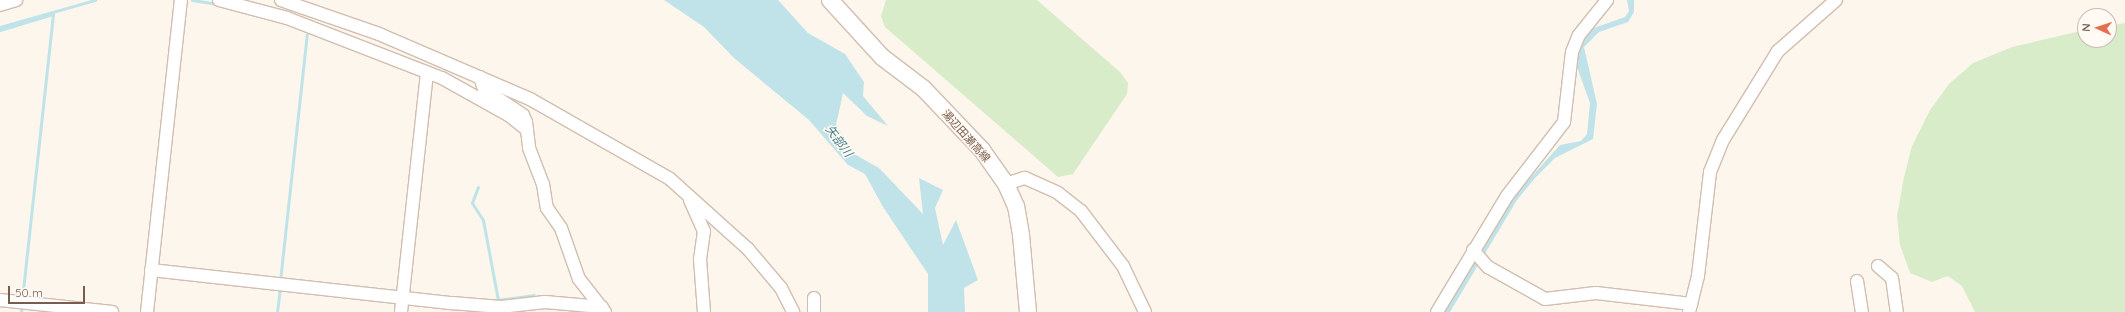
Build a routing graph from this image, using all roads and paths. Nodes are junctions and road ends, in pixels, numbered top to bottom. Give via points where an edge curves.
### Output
1 (16, 0) edge
2 (181, 0) edge
3 (219, 0) edge
4 (281, 0) edge
5 (830, 0) edge
6 (1607, 0) edge
7 (1836, 0) edge
8 (0, 5) edge
9 (427, 72) junction
10 (480, 77) junction
11 (527, 130) junction
12 (1006, 184) junction
13 (691, 198) junction
14 (1473, 250) junction
15 (1878, 266) dead end
16 (151, 270) junction
17 (1857, 281) dead end
18 (403, 297) junction
19 (814, 298) dead end
20 (0, 300) edge
21 (545, 307) edge
22 (1690, 308) edge
23 (604, 310) edge
24 (112, 312) edge
25 (147, 312) edge
26 (401, 312) edge
27 (704, 312) edge
28 (793, 312) edge
29 (814, 312) edge
30 (1028, 312) edge
31 (1145, 312) edge
32 (1438, 312) edge
33 (1862, 312) edge
34 (1897, 312) edge

1 - 8 street
2 - 16 street
3 - 9 street via 287,18
4 - 10 street via 379,34
5 - 12 main road, 湯辺田瀬高線 via 882,57 923,88 982,150
6 - 14 street via 1579,35 1572,52 1564,122 1507,196
7 - 22 street via 1778,52 1723,140 1710,172
9 - 11 street via 468,91
9 - 18 street
10 - 11 street via 484,89 523,115
10 - 13 street via 530,99 670,179
11 - 23 street via 529,148 543,184 547,208 561,228 579,279
12 - 30 main road, 湯辺田瀬高線 via 1016,206 1021,234
12 - 31 street via 1025,178 1058,193 1081,210 1123,266
13 - 27 street via 691,206 704,231 700,259
13 - 28 street via 748,249 781,288
14 - 22 street via 1488,267 1545,299 1596,293
14 - 32 street
15 - 34 street via 1892,278
16 - 18 street
16 - 25 street
17 - 33 street
18 - 21 street via 501,307
18 - 26 street
19 - 29 street
20 - 24 street
21 - 23 street

